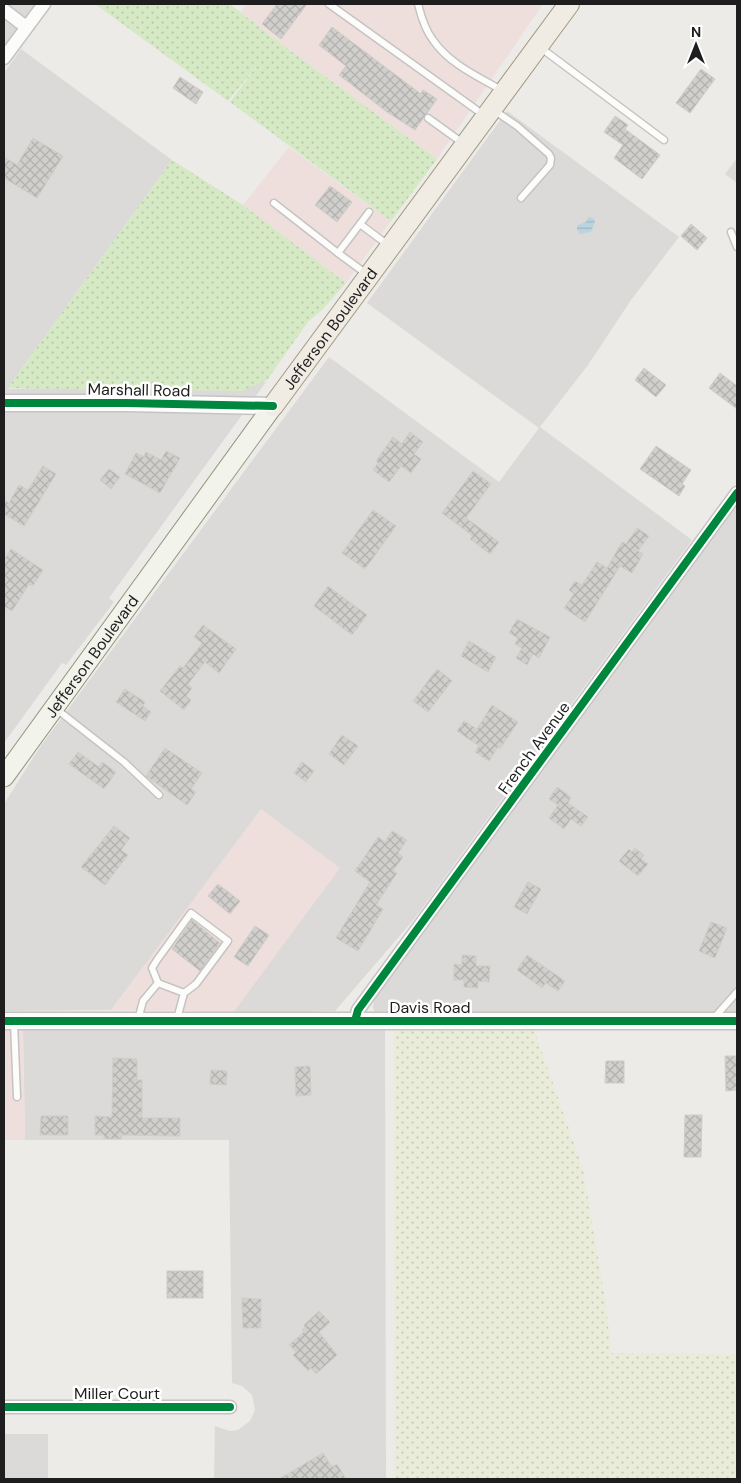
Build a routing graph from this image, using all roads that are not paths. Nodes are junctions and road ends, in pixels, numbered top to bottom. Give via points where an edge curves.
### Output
1 (44, 4) edge
2 (329, 4) edge
3 (418, 4) edge
4 (569, 4) edge
5 (4, 10) edge
6 (26, 27) junction
7 (538, 46) junction
8 (4, 58) edge
9 (504, 91) junction
10 (489, 113) junction
11 (428, 118) dead end
12 (664, 140) dead end
13 (465, 145) junction
14 (522, 198) dead end
15 (274, 203) dead end
16 (369, 212) dead end
17 (360, 224) junction
18 (731, 232) dead end
19 (390, 247) junction
20 (737, 247) edge
21 (338, 253) junction
22 (370, 276) junction
23 (4, 403) edge
24 (270, 411) junction
25 (737, 493) edge
26 (54, 708) junction
27 (4, 777) edge
28 (159, 795) dead end
29 (158, 984) junction
30 (737, 992) edge
31 (184, 993) junction
32 (9, 1021) edge
33 (137, 1021) junction
34 (176, 1021) junction
35 (355, 1021) junction
36 (711, 1021) junction
37 (737, 1021) edge
38 (17, 1097) dead end
39 (4, 1407) edge
40 (230, 1407) dead end

1 - 6 street
2 - 10 lane
3 - 9 lane via 422,20 440,49 464,68
4 - 7 main road, Jefferson Boulevard
5 - 6 street
6 - 8 street
7 - 9 main road, Jefferson Boulevard
7 - 12 lane
9 - 10 main road, Jefferson Boulevard
10 - 13 main road, Jefferson Boulevard
10 - 14 lane via 517,126 551,158 550,165
11 - 13 lane
13 - 19 main road, Jefferson Boulevard
15 - 21 lane
16 - 17 lane
17 - 19 lane
17 - 21 lane
18 - 20 lane
19 - 22 main road, Jefferson Boulevard
21 - 22 lane
22 - 24 main road, Jefferson Boulevard
23 - 24 street, Marshall Road via 126,402
24 - 26 main road, Jefferson Boulevard
25 - 35 street, French Avenue via 358,1010
26 - 27 main road, Jefferson Boulevard
26 - 28 lane via 124,762
29 - 31 lane
29 - 31 lane via 152,968 191,913 228,941 196,984
29 - 33 lane via 143,1002
30 - 36 lane
31 - 34 lane
32 - 33 street, Davis Road
32 - 38 lane
33 - 34 street, Davis Road
34 - 35 street, Davis Road
35 - 36 street, Davis Road
36 - 37 street, Davis Road
39 - 40 street, Miller Court

